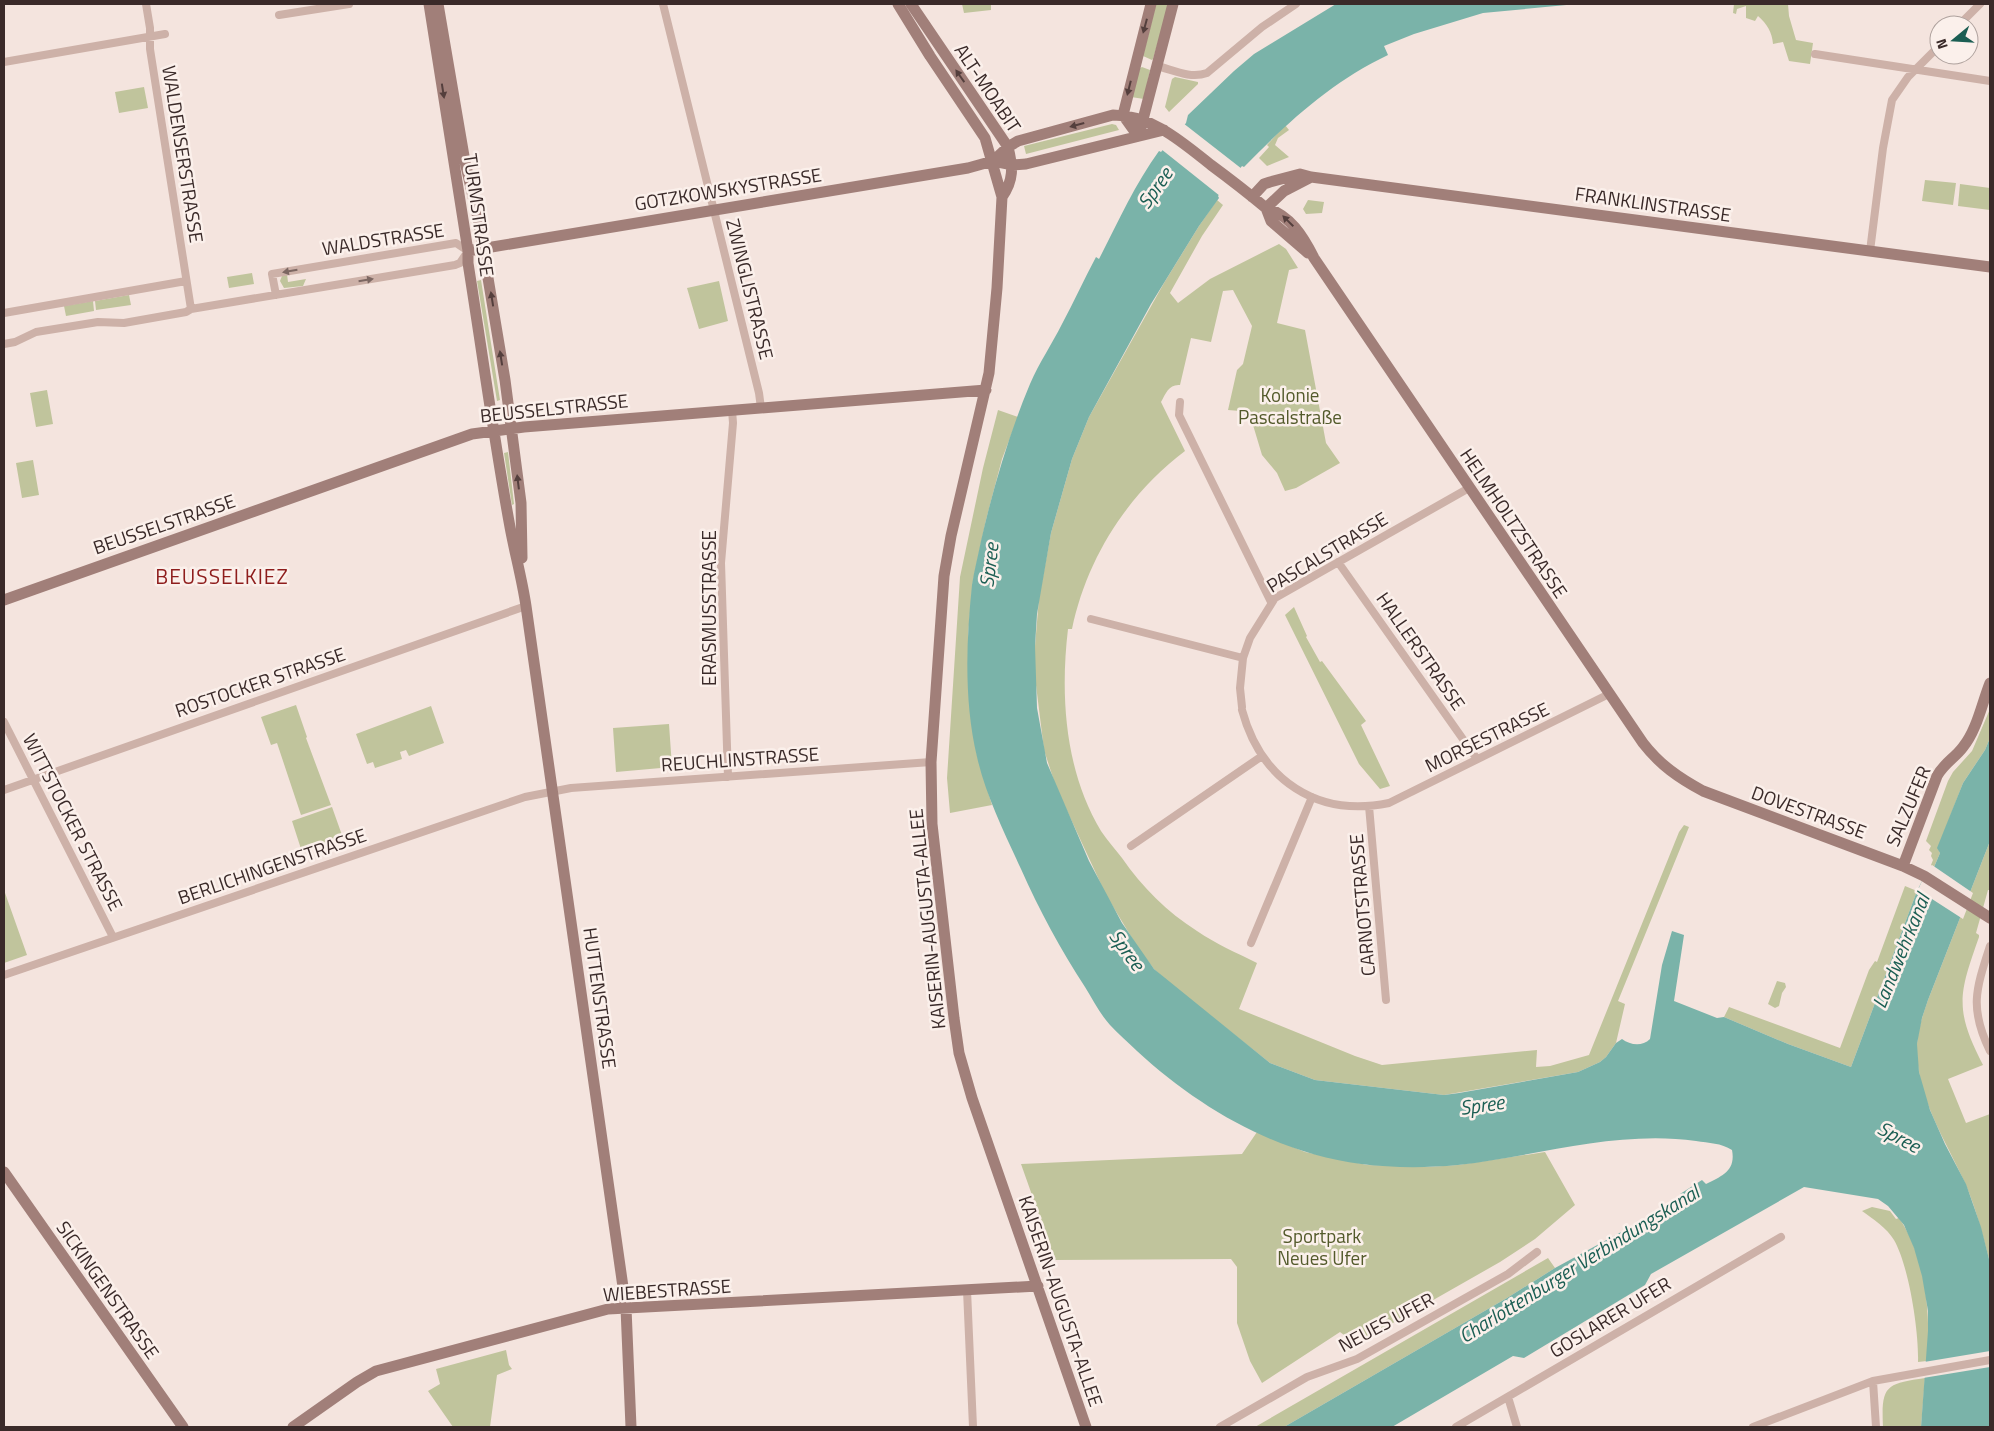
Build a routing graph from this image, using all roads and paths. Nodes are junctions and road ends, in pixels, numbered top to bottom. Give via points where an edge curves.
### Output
1 (146, 4) edge
2 (349, 4) edge
3 (429, 4) edge
4 (438, 4) edge
5 (663, 4) edge
6 (898, 4) edge
7 (911, 4) edge
8 (1150, 4) edge
9 (1173, 4) edge
10 (1296, 4) edge
11 (1980, 4) edge
12 (1969, 15) edge
13 (279, 16) dead end
14 (166, 34) dead end
15 (150, 37) junction
16 (1815, 54) dead end
17 (1929, 56) edge
18 (1136, 61) junction
19 (4, 62) edge
20 (1157, 66) junction
21 (1915, 70) junction
22 (1990, 81) edge
23 (1123, 115) junction
24 (1143, 121) junction
25 (1168, 132) junction
26 (1138, 136) junction
27 (1008, 147) junction
28 (993, 161) junction
29 (1013, 166) junction
30 (462, 173) junction
31 (1311, 177) junction
32 (1002, 197) junction
33 (1252, 197) junction
34 (1266, 208) junction
35 (713, 209) junction
36 (484, 248) junction
37 (468, 251) junction
38 (1870, 251) junction
39 (1990, 267) edge
40 (186, 281) junction
41 (276, 295) junction
42 (191, 309) junction
43 (4, 312) edge
44 (4, 344) edge
45 (986, 390) junction
46 (1180, 402) dead end
47 (761, 408) junction
48 (732, 410) junction
49 (512, 428) junction
50 (494, 431) junction
51 (1469, 488) junction
52 (1338, 562) junction
53 (522, 575) junction
54 (4, 600) edge
55 (1271, 602) junction
56 (526, 606) junction
57 (1091, 619) dead end
58 (1243, 658) junction
59 (1990, 683) edge
60 (1609, 694) junction
61 (4, 722) edge
62 (1262, 756) junction
63 (1477, 759) junction
64 (931, 762) junction
65 (728, 777) junction
66 (33, 779) junction
67 (4, 790) edge
68 (1703, 791) joint
69 (553, 792) junction
70 (1312, 798) junction
71 (1374, 806) junction
72 (1131, 846) dead end
73 (1903, 866) junction
74 (1990, 918) edge
75 (113, 937) junction
76 (1250, 944) dead end
77 (1990, 946) edge
78 (4, 975) edge
79 (1386, 1000) dead end
80 (1990, 1051) edge
81 (4, 1172) edge
82 (1781, 1237) dead end
83 (1537, 1252) dead end
84 (1038, 1286) junction
85 (967, 1290) junction
86 (626, 1308) junction
87 (1990, 1360) edge
88 (1873, 1381) junction
89 (1508, 1397) junction
90 (183, 1427) edge
91 (293, 1427) edge
92 (631, 1427) edge
93 (973, 1427) edge
94 (1086, 1427) edge
95 (1220, 1427) edge
96 (1456, 1427) edge
97 (1517, 1427) edge
98 (1753, 1427) edge
99 (1876, 1427) edge

1 - 15 street, WALDENSERSTRASSE
2 - 13 street
3 -> 30 main road, TURMSTRASSE
4 - 30 main road, TURMSTRASSE
5 - 35 street, ZWINGLISTRASSE
6 - 28 main road, ALT-MOABIT via 985,138
27 -> 7 main road, ALT-MOABIT
8 -> 18 main road
9 - 20 main road
10 - 20 street via 1206,73 1189,75
11 - 12 street
14 - 15 street
15 - 19 street
15 - 40 street, WALDENSERSTRASSE
16 - 21 street
17 - 21 street
18 - 20 main road
18 -> 23 main road
20 - 24 main road
21 - 22 street
21 - 38 street via 1896,92 1886,124
23 - 24 main road
23 - 26 main road
23 -> 27 main road via 1025,138
24 - 25 main road
24 - 26 main road
25 - 26 main road, GOTZKOWSKYSTRASSE
25 - 33 main road, HELMHOLTZSTRASSE
26 - 29 main road, GOTZKOWSKYSTRASSE
27 - 28 main road
27 - 29 main road, ALT-MOABIT
28 - 29 main road, GOTZKOWSKYSTRASSE
28 - 32 main road, ALT-MOABIT
28 - 35 main road, GOTZKOWSKYSTRASSE
29 - 32 main road, ALT-MOABIT via 1008,188
30 - 36 main road, TURMSTRASSE
30 - 37 main road, TURMSTRASSE
31 - 33 main road, FRANKLINSTRASSE via 1300,174 1264,184
31 - 34 main road via 1284,191
31 - 38 main road, FRANKLINSTRASSE
32 - 45 main road, ALT-MOABIT via 997,288
33 - 34 main road, HELMHOLTZSTRASSE
34 - 51 main road, HELMHOLTZSTRASSE via 1286,218 1303,237
35 - 36 main road, GOTZKOWSKYSTRASSE
35 - 47 street, ZWINGLISTRASSE
36 - 37 main road, GOTZKOWSKYSTRASSE
49 -> 36 main road, TURMSTRASSE
41 -> 37 street, WALDSTRASSE via 455,265
37 -> 41 street, WALDSTRASSE via 456,243 272,274
37 - 50 main road, TURMSTRASSE
38 - 39 main road, FRANKLINSTRASSE
40 - 42 street, WALDENSERSTRASSE
40 - 43 street
41 - 42 street, WALDSTRASSE
42 - 44 street, WALDSTRASSE via 124,323 98,322 36,332
45 - 47 main road, BEUSSELSTRASSE
45 - 64 main road, KAISERIN-AUGUSTA-ALLEE via 945,570
46 - 55 street via 1179,415
47 - 48 main road, BEUSSELSTRASSE
48 - 49 main road, BEUSSELSTRASSE
48 - 65 street, ERASMUSSTRASSE via 721,563
49 - 50 main road, BEUSSELSTRASSE
53 -> 49 main road, HUTTENSTRASSE via 521,503
50 - 53 main road, HUTTENSTRASSE via 510,530
50 - 54 main road, BEUSSELSTRASSE via 472,434
51 - 52 street, PASCALSTRASSE
51 - 60 main road, HELMHOLTZSTRASSE
52 - 55 street, PASCALSTRASSE
52 - 63 street, HALLERSTRASSE
53 - 56 main road, HUTTENSTRASSE
55 - 58 street, PASCALSTRASSE via 1250,638
56 - 66 street, ROSTOCKER STRASSE
56 - 69 main road, HUTTENSTRASSE
57 - 58 street
58 - 62 street, PASCALSTRASSE via 1242,708 1250,734
59 - 73 main road, SALZUFER via 1964,746 1937,776
60 - 63 street, MORSESTRASSE
60 - 68 main road, HELMHOLTZSTRASSE via 1659,762
61 - 66 street, WITTSTOCKER STRASSE
62 - 70 street, PASCALSTRASSE via 1285,781
62 - 72 street
63 - 71 street, MORSESTRASSE via 1389,803
64 - 65 street, REUCHLINSTRASSE
64 - 84 main road, KAISERIN-AUGUSTA-ALLEE via 932,824 959,1052
65 - 69 street, REUCHLINSTRASSE
66 - 67 street, ROSTOCKER STRASSE
66 - 75 street, WITTSTOCKER STRASSE
68 - 73 main road, DOVESTRASSE
69 - 75 street, BERLICHINGENSTRASSE via 525,797
69 - 86 main road, HUTTENSTRASSE
70 - 71 street, PASCALSTRASSE via 1341,806
70 - 76 street
71 - 79 street, CARNOTSTRASSE
73 - 74 main road, DOVESTRASSE
75 - 78 street, BERLICHINGENSTRASSE
77 - 80 street via 1979,983 1976,1009
81 - 90 main road, SICKINGENSTRASSE
82 - 89 street, GOSLARER UFER
83 - 95 street, NEUES UFER via 1508,1274 1365,1355 1307,1377
84 - 85 main road, WIEBESTRASSE
84 - 94 main road, KAISERIN-AUGUSTA-ALLEE
85 - 86 main road, WIEBESTRASSE
85 - 93 street
86 - 91 main road, WIEBESTRASSE via 608,1309 376,1371
86 - 92 main road, HUTTENSTRASSE
87 - 88 street
88 - 98 street
88 - 99 street
89 - 96 street, GOSLARER UFER
89 - 97 street

